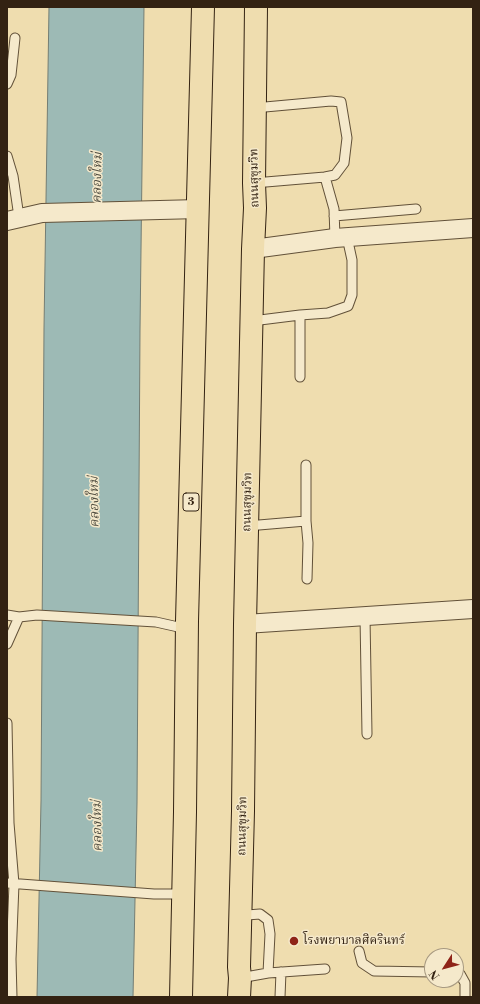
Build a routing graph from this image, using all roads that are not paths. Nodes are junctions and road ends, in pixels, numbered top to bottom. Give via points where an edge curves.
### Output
1 (203, 7) edge
2 (256, 7) edge
3 (15, 38) dead end
4 (7, 84) edge
5 (254, 108) junction
6 (7, 156) edge
7 (325, 177) junction
8 (254, 183) junction
9 (199, 209) junction
10 (416, 209) dead end
11 (334, 216) junction
12 (13, 219) edge
13 (473, 228) edge
14 (341, 237) junction
15 (253, 249) junction
16 (300, 315) junction
17 (251, 321) junction
18 (300, 377) dead end
19 (306, 465) dead end
20 (306, 521) junction
21 (247, 526) junction
22 (307, 579) dead end
23 (473, 609) edge
24 (7, 615) edge
25 (19, 617) junction
26 (365, 617) junction
27 (245, 624) junction
28 (187, 629) junction
29 (7, 644) edge
30 (7, 723) edge
31 (367, 734) dead end
32 (10, 883) edge
33 (183, 894) junction
34 (240, 919) junction
35 (359, 951) dead end
36 (325, 970) dead end
37 (281, 972) junction
38 (424, 972) edge
39 (268, 973) junction
40 (464, 981) edge
41 (240, 988) edge
42 (12, 997) edge
43 (181, 997) edge
44 (280, 997) edge
45 (465, 997) edge

1 - 9 highway, 3
2 - 5 highway, ถนนสุขุมวิท
3 - 4 lane via 11,75
5 - 7 lane via 341,102 346,138 344,163 335,176
5 - 8 highway, ถนนสุขุมวิท
6 - 12 lane via 13,176
7 - 8 lane
7 - 11 lane
8 - 15 highway, ถนนสุขุมวิท
9 - 12 street via 42,213
9 - 28 highway, 3
10 - 11 lane
11 - 14 lane
13 - 14 street
14 - 15 street
14 - 16 lane via 352,260 352,295 348,306 328,314
15 - 17 highway, ถนนสุขุมวิท
16 - 17 lane
16 - 18 lane
17 - 21 highway, ถนนสุขุมวิท
19 - 20 lane
20 - 21 lane
20 - 22 lane
21 - 27 highway, ถนนสุขุมวิท
23 - 26 street
24 - 25 lane
25 - 28 lane via 37,615 156,622
25 - 29 lane
26 - 27 street
26 - 31 lane
27 - 34 highway, ถนนสุขุมวิท
28 - 33 highway, 3
30 - 32 lane
32 - 33 lane
32 - 42 lane
33 - 43 highway, 3
34 - 39 lane via 247,915 260,914 268,920
34 - 41 highway, ถนนสุขุมวิท
35 - 38 lane via 362,963 374,971
36 - 37 lane
37 - 39 lane
37 - 44 lane
39 - 41 lane
40 - 45 lane

